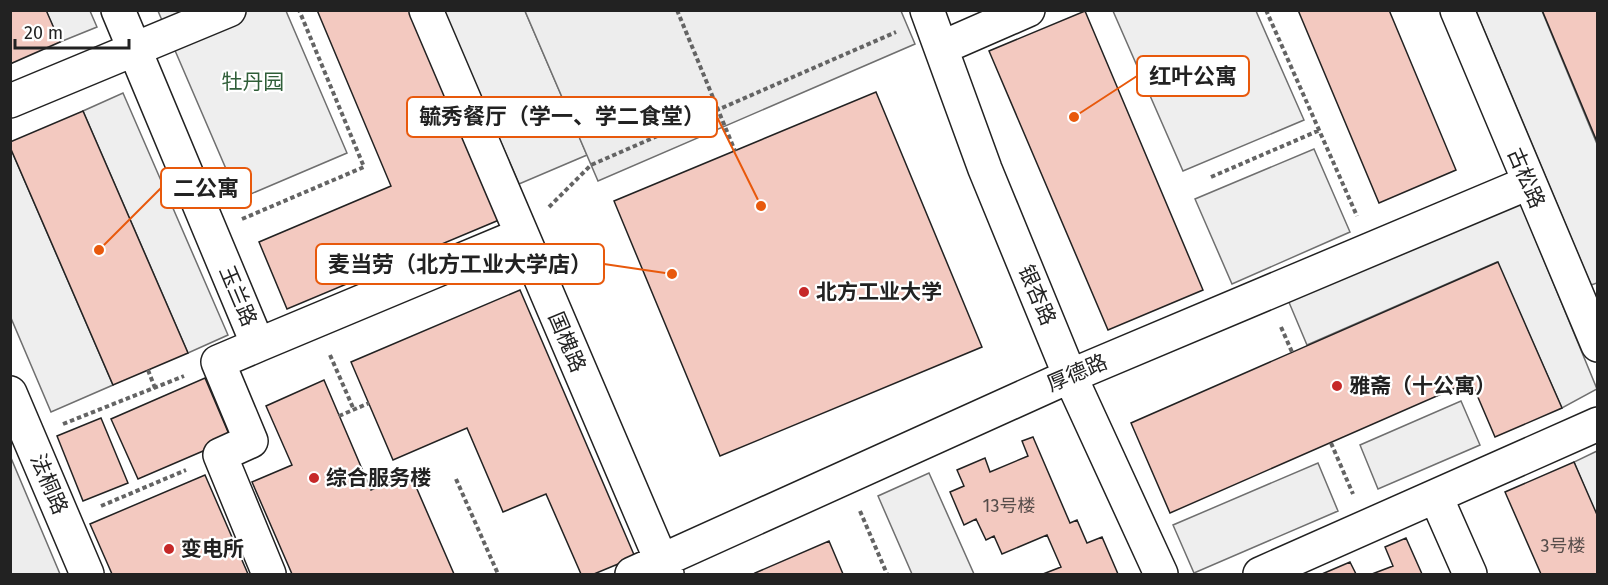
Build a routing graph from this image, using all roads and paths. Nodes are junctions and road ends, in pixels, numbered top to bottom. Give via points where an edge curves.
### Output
1 (118, 10) edge
2 (229, 10) edge
3 (299, 10) edge
4 (426, 10) edge
5 (676, 10) edge
6 (1028, 10) edge
7 (1266, 10) edge
8 (1457, 10) edge
9 (933, 26) edge
10 (135, 50) junction
11 (10, 101) edge
12 (718, 110) junction
13 (1320, 130) junction
14 (735, 151) dead end
15 (1211, 177) dead end
16 (1528, 183) junction
17 (211, 232) junction
18 (521, 235) junction
19 (1371, 249) junction
20 (315, 321) junction
21 (258, 345) junction
22 (1598, 345) edge
23 (218, 362) junction
24 (148, 370) dead end
25 (1070, 375) junction
26 (155, 388) junction
27 (10, 393) edge
28 (369, 403) dead end
29 (354, 410) junction
30 (339, 416) dead end
31 (1598, 424) edge
32 (30, 438) junction
33 (1331, 443) dead end
34 (220, 455) junction
35 (845, 477) junction
36 (456, 479) dead end
37 (1436, 497) junction
38 (101, 506) dead end
39 (1367, 528) junction
40 (664, 568) edge
41 (87, 574) edge
42 (269, 574) edge
43 (498, 574) edge
44 (632, 574) edge
45 (887, 574) edge
46 (1161, 574) edge
47 (1260, 574) edge
48 (1470, 574) edge

1 - 10 street, 玉兰路
2 - 10 street
3 - 17 path via 364,167
4 - 18 street, 国槐路
5 - 12 path
6 - 9 street
7 - 13 path
8 - 16 street, 古松路
9 - 12 path
9 - 25 street, 银杏路 via 984,169
10 - 11 street
10 - 17 street, 玉兰路
12 - 14 path
12 - 18 path via 591,165
13 - 15 path
13 - 19 path
16 - 19 street, 厚德路
16 - 22 street, 古松路
17 - 21 street, 玉兰路
18 - 20 street
18 - 40 street, 国槐路
19 - 25 street, 厚德路
20 - 21 street
20 - 29 path
21 - 23 street, 玉兰路
23 - 26 path
23 - 34 street via 251,441
24 - 26 path
25 - 35 street, 厚德路
25 - 46 street, 银杏路
26 - 32 path
27 - 32 street, 法桐路
28 - 29 path
29 - 30 path
31 - 37 street
32 - 41 street, 法桐路
33 - 39 path
34 - 38 path
34 - 42 street
35 - 40 street, 厚德路
35 - 45 path
36 - 43 path
37 - 39 street
37 - 48 street
39 - 47 street
40 - 44 street, 厚德路

